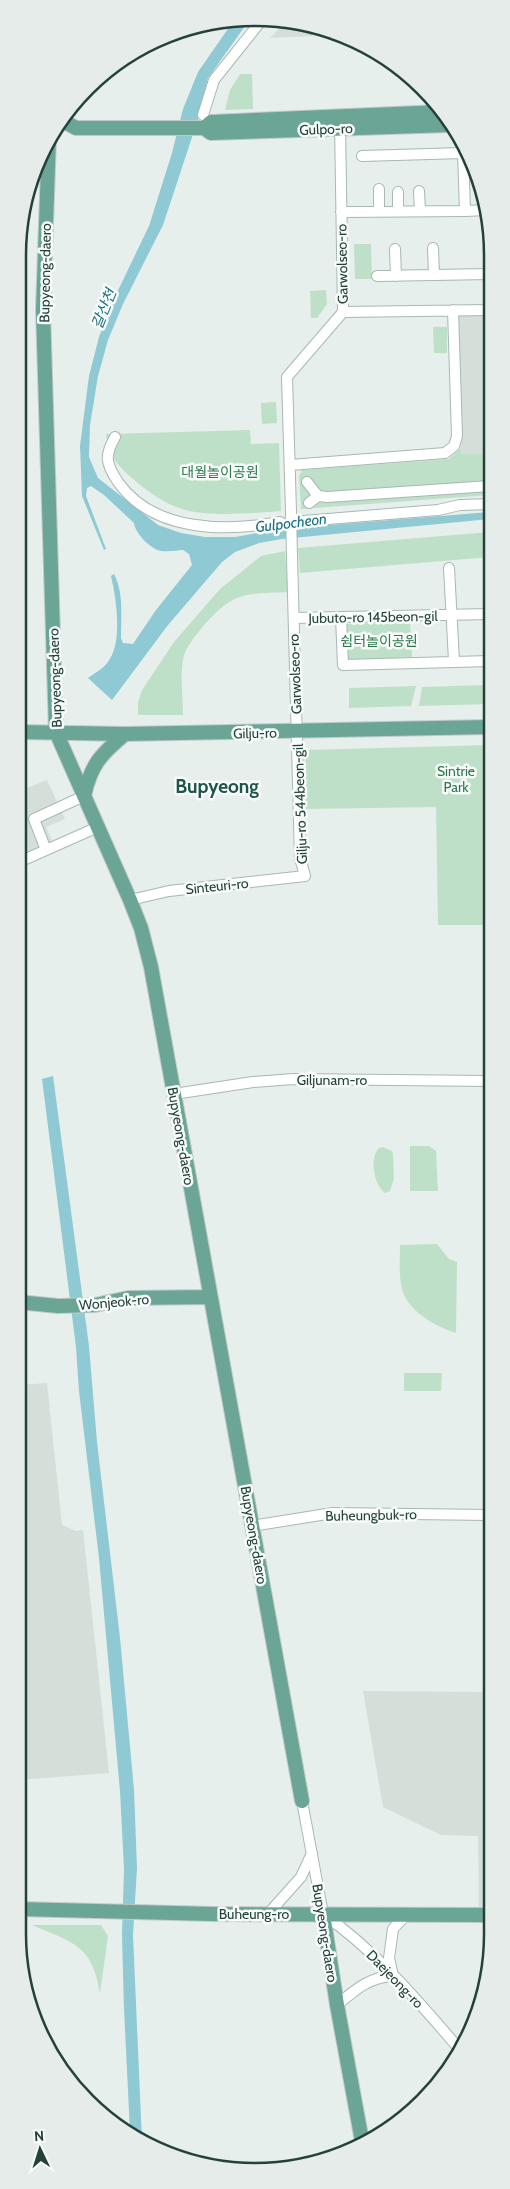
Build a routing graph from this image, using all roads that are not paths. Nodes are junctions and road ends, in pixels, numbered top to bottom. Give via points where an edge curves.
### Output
1 (257, 26) edge
2 (434, 113) edge
3 (203, 121) junction
4 (340, 123) junction
5 (68, 124) edge
6 (443, 125) edge
7 (460, 153) edge
8 (362, 156) dead end
9 (48, 158) edge
10 (466, 166) edge
11 (379, 189) dead end
12 (419, 191) dead end
13 (398, 192) dead end
14 (465, 210) junction
15 (479, 210) edge
16 (420, 211) junction
17 (341, 212) junction
18 (379, 212) junction
19 (398, 212) junction
20 (433, 248) dead end
21 (396, 249) dead end
22 (484, 274) edge
23 (434, 275) junction
24 (377, 276) dead end
25 (396, 276) junction
26 (453, 310) junction
27 (484, 310) edge
28 (343, 312) junction
29 (115, 437) dead end
30 (290, 465) junction
31 (307, 482) dead end
32 (484, 486) edge
33 (318, 496) junction
34 (309, 503) dead end
35 (484, 504) edge
36 (303, 521) dead end
37 (280, 522) dead end
38 (449, 568) dead end
39 (484, 614) edge
40 (451, 615) junction
41 (341, 617) junction
42 (294, 618) junction
43 (454, 661) junction
44 (484, 661) edge
45 (484, 727) edge
46 (26, 732) edge
47 (56, 732) junction
48 (297, 732) junction
49 (125, 734) junction
50 (84, 796) junction
51 (98, 827) junction
52 (46, 850) junction
53 (26, 859) edge
54 (305, 876) joint
55 (130, 900) junction
56 (484, 1081) edge
57 (174, 1094) junction
58 (210, 1297) junction
59 (26, 1303) edge
60 (484, 1515) edge
61 (252, 1526) junction
62 (302, 1801) joint
63 (312, 1853) junction
64 (26, 1909) edge
65 (268, 1914) junction
66 (323, 1914) junction
67 (407, 1914) junction
68 (484, 1915) edge
69 (393, 1976) junction
70 (337, 2006) junction
71 (455, 2044) edge
72 (361, 2136) edge

1 - 3 street via 214,80
2 - 4 main road, Gulpo-ro
3 - 4 main road, Gulpo-ro
3 - 5 main road, Gulpo-ro via 150,128 76,128
4 - 6 main road, Gulpo-ro
4 - 17 street, Garwolseo-ro
7 - 8 street
9 - 47 main road, Bupyeong-daero via 43,310
10 - 14 street
11 - 18 street
12 - 16 street
13 - 19 street
14 - 15 street
14 - 16 street
16 - 19 street
17 - 18 street
17 - 28 street, Garwolseo-ro
18 - 19 street
20 - 23 street
21 - 25 street
22 - 23 street
23 - 25 street
24 - 25 street
26 - 27 street
26 - 28 street
26 - 30 street via 457,436 450,450 445,453
28 - 30 street, Garwolseo-ro via 287,378
29 - 37 street via 107,450 109,468 123,488 154,513 173,522 206,526 261,526
30 - 42 street, Garwolseo-ro, bridge
31 - 33 street
32 - 33 street
33 - 34 street
35 - 36 street
38 - 40 street, Jubuto-ro 145beon-gil
39 - 40 street, Jubuto-ro 145beon-gil
40 - 41 street, Jubuto-ro 145beon-gil
40 - 43 street, Jubuto-ro 145beon-gil
41 - 42 street, Jubuto-ro 145beon-gil
41 - 43 street via 343,664
42 - 48 street, Garwolseo-ro
43 - 44 street
45 - 48 main road, Gilju-ro
46 - 47 main road, Gilju-ro
47 - 49 main road, Gilju-ro
47 - 50 main road, Bupyeong-daero
48 - 49 main road, Gilju-ro
48 - 54 street, Gilju-ro 544beon-gil via 300,858
49 - 50 main road via 95,763
50 - 51 main road, Bupyeong-daero
50 - 52 street via 34,820
51 - 52 street
51 - 55 main road, Bupyeong-daero
52 - 53 street
54 - 55 street, Sinteuri-ro via 169,891
55 - 57 main road, Bupyeong-daero via 150,960
56 - 57 street, Giljunam-ro via 293,1080 252,1082
57 - 58 main road, Bupyeong-daero
58 - 59 main road, Wonjeok-ro via 128,1298 95,1305
58 - 61 main road, Bupyeong-daero
60 - 61 street, Buheungbuk-ro via 333,1513
61 - 62 main road, Bupyeong-daero
62 - 63 street, Bupyeong-daero
63 - 65 street via 301,1877
63 - 66 street, Bupyeong-daero
64 - 65 main road, Buheung-ro
65 - 66 main road, Buheung-ro
66 - 67 main road, Buheung-ro
66 - 69 street, Daejeong-ro via 350,1932
66 - 70 main road, Bupyeong-daero
67 - 68 main road, Buheung-ro
67 - 69 street via 393,1929 388,1958
69 - 70 street via 363,1983
69 - 71 street, Daejeong-ro
70 - 72 main road, Bupyeong-daero

